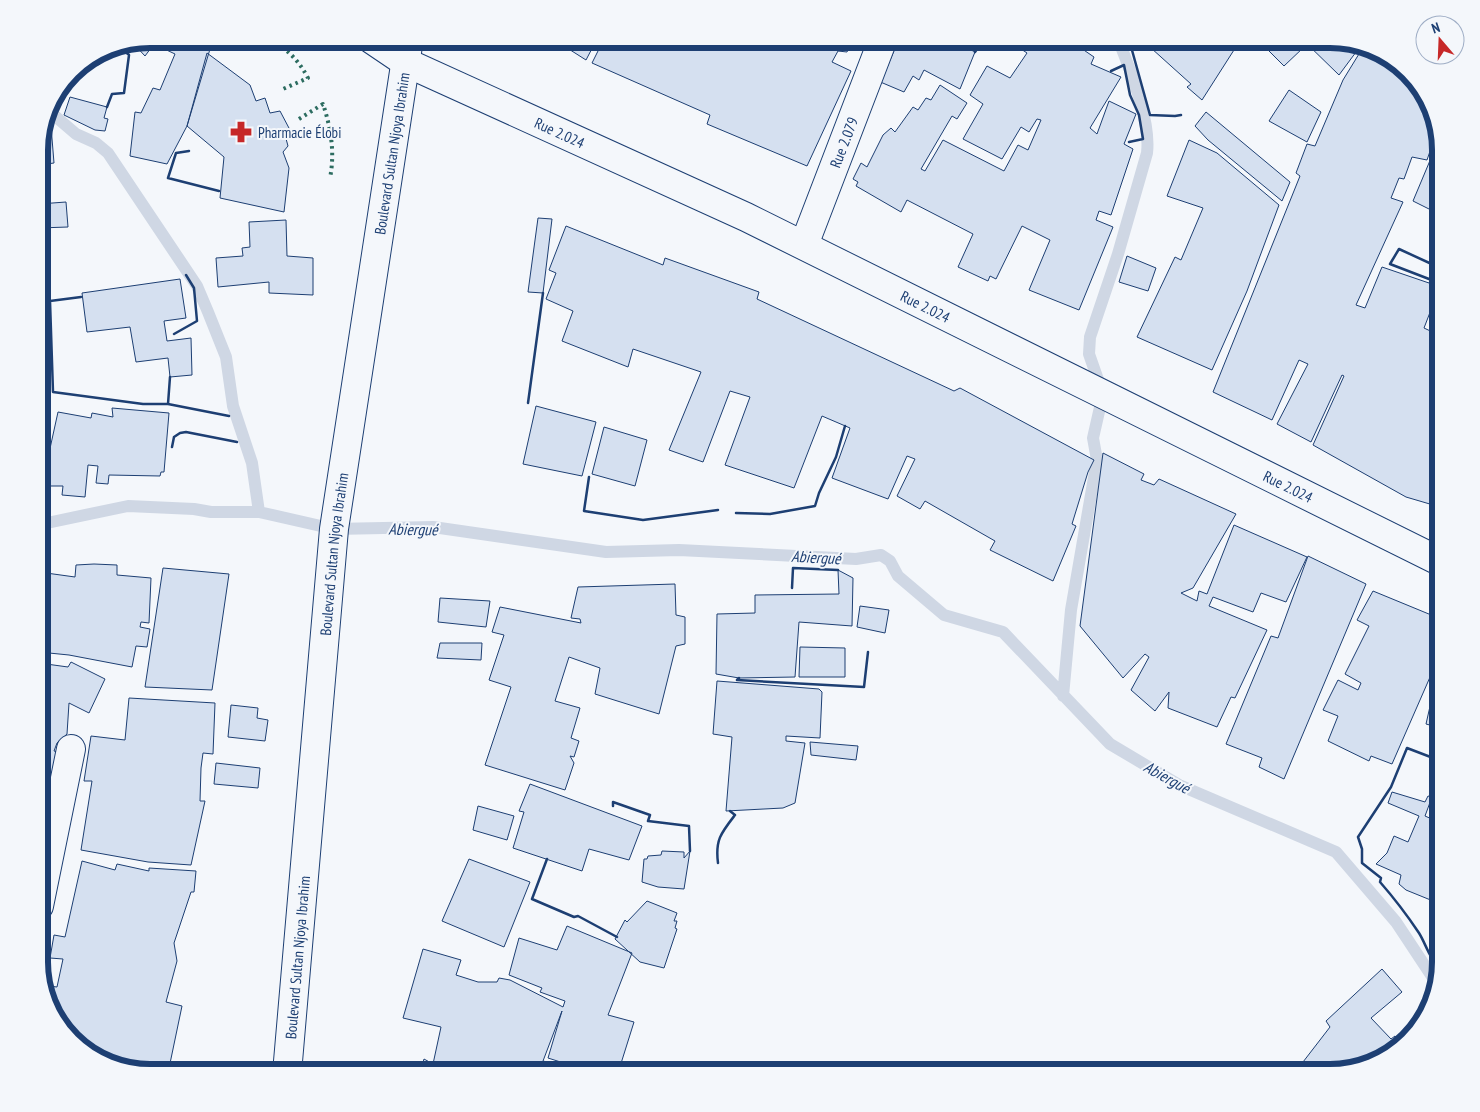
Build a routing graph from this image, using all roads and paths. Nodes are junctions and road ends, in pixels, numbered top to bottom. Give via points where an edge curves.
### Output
1 (880, 48) edge
2 (407, 51) edge
3 (804, 245) junction
4 (1432, 558) edge
5 (72, 748) dead end
6 (48, 863) edge
7 (288, 1064) edge

1 - 3 street, Rue 2.079
2 - 3 street, Rue 2.024
2 - 7 street, Boulevard Sultan Njoya Ibrahim via 334,529
3 - 4 street, Rue 2.024
5 - 6 street

